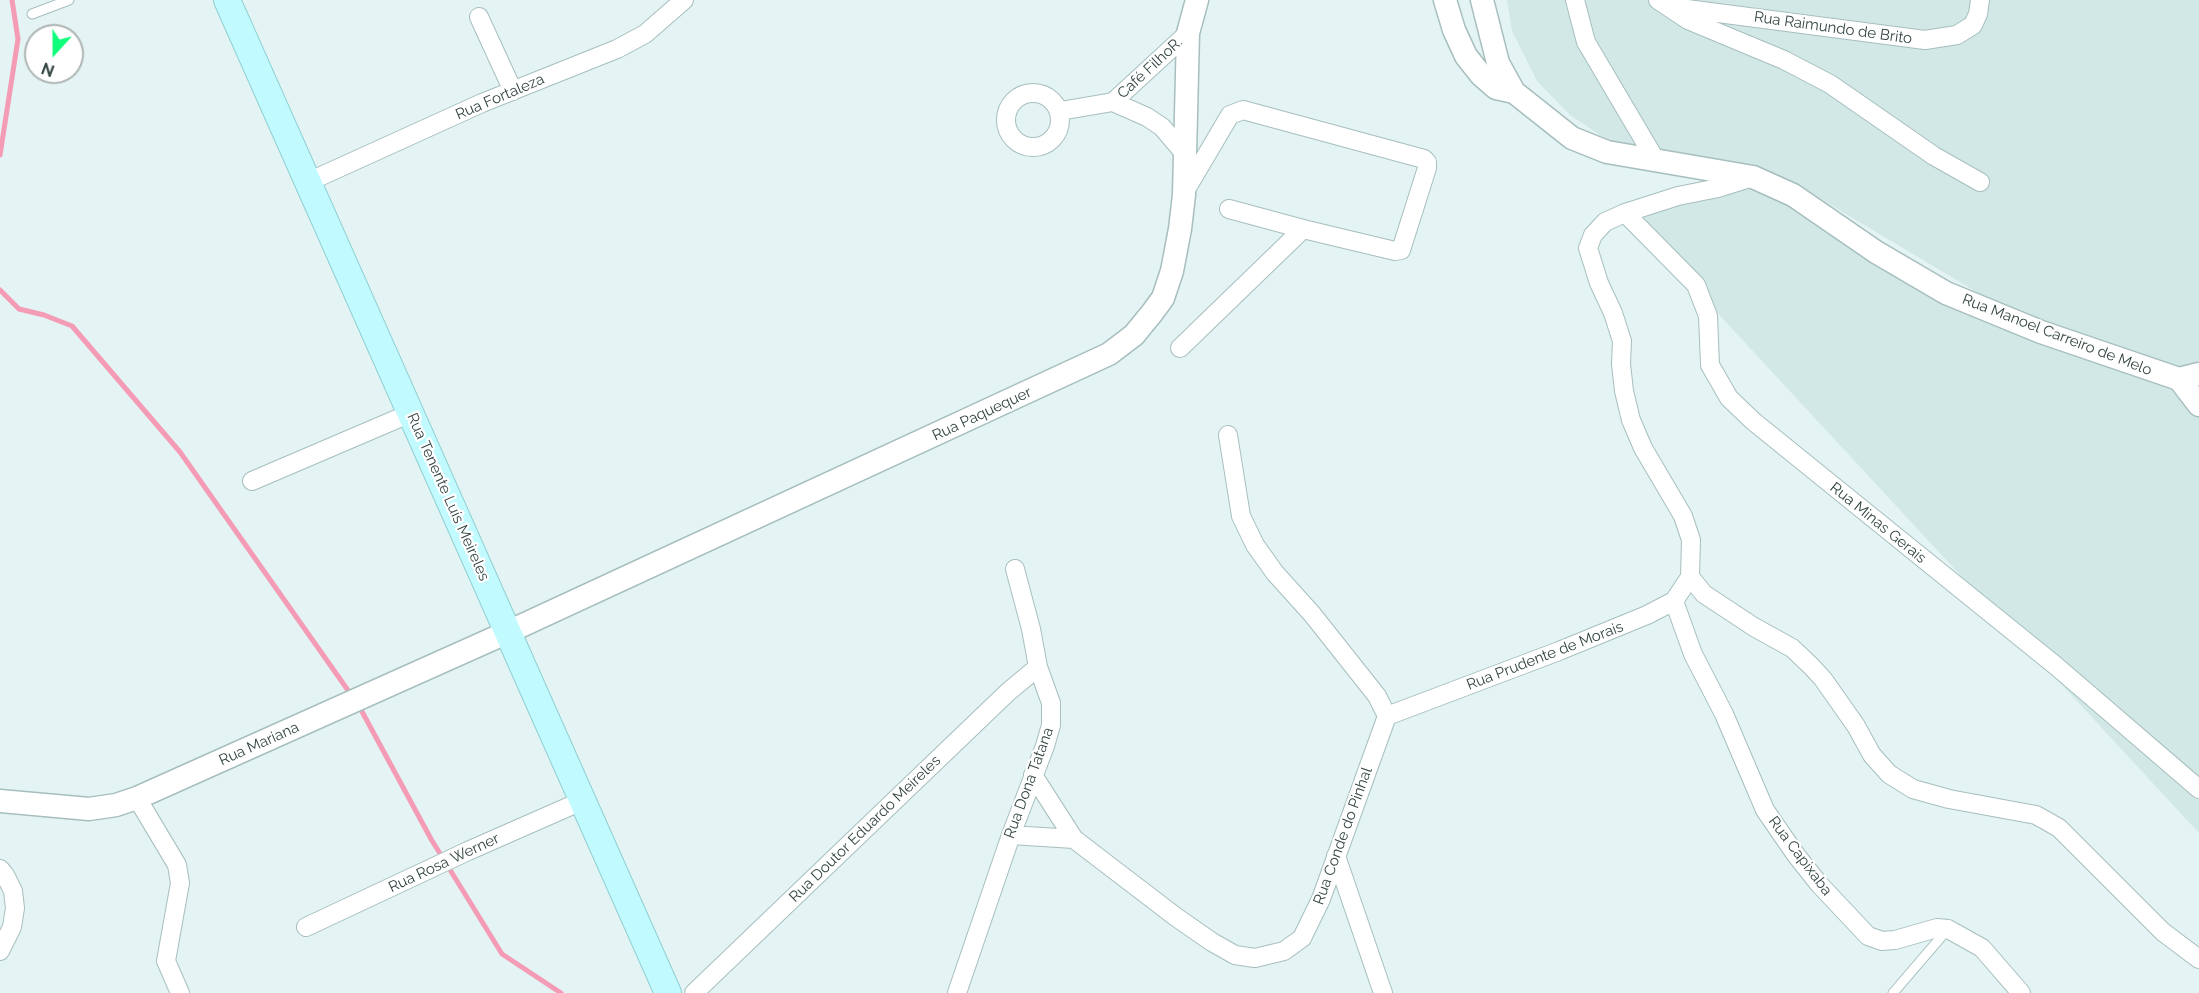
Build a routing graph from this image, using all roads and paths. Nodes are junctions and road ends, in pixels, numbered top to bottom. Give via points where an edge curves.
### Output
1 (69, 0) edge
2 (227, 0) edge
3 (684, 0) edge
4 (1197, 0) edge
5 (1445, 0) edge
6 (1482, 0) edge
7 (1575, 0) edge
8 (1980, 0) edge
9 (1661, 3) edge
10 (32, 14) dead end
11 (479, 18) dead end
12 (1188, 33) junction
13 (513, 91) junction
14 (1514, 92) junction
15 (1113, 102) junction
16 (1060, 111) dead end
17 (1184, 153) junction
18 (1654, 159) junction
19 (1754, 177) junction
20 (308, 182) junction
21 (1980, 182) dead end
22 (1184, 195) junction
23 (1229, 209) dead end
24 (1625, 213) junction
25 (1303, 229) junction
26 (1180, 348) dead end
27 (2189, 377) edge
28 (2199, 405) edge
29 (411, 413) junction
30 (1228, 435) dead end
31 (252, 481) dead end
32 (1015, 569) dead end
33 (1690, 577) junction
34 (1674, 601) junction
35 (508, 632) junction
36 (1038, 666) junction
37 (1387, 716) junction
38 (1033, 775) junction
39 (2199, 789) edge
40 (137, 798) junction
41 (584, 800) junction
42 (0, 801) edge
43 (1011, 835) junction
44 (1074, 839) junction
45 (1336, 856) junction
46 (0, 869) edge
47 (306, 927) dead end
48 (1948, 929) junction
49 (0, 951) edge
50 (2199, 959) edge
51 (180, 993) edge
52 (668, 993) edge
53 (694, 993) edge
54 (957, 993) edge
55 (1383, 993) edge
56 (1893, 993) edge
57 (2021, 993) edge

1 - 10 lane
2 - 20 main road, Rua Tenente Luís Meireles
3 - 13 street, Rua Fortaleza via 645,34 617,49
4 - 12 street, Rua Paquequer
5 - 14 street via 1466,56 1496,88
6 - 14 street, Rua Manoel Carreiro de Melo via 1498,63
7 - 18 street via 1586,42
8 - 9 street, Rua Raimundo de Brito via 1973,26 1957,35 1925,40
9 - 21 street via 1688,20 1830,84 1934,156
11 - 13 street
12 - 15 street, Café FilhoR.
12 - 17 street, Rua Paquequer
13 - 20 street, Rua Fortaleza
14 - 18 street, Rua Manoel Carreiro de Melo via 1572,138 1607,152
15 - 16 street, Café FilhoR.
15 - 17 street, Café FilhoR. via 1162,127
17 - 22 street, Rua Paquequer
18 - 19 street, Rua Manoel Carreiro de Melo
19 - 24 street
19 - 27 street, Rua Manoel Carreiro de Melo via 1793,195 1876,252 1946,293 2041,332
20 - 29 main road, Rua Tenente Luís Meireles
22 - 25 street via 1230,116 1243,110 1427,162 1401,250
22 - 35 street, Rua Paquequer via 1172,271 1162,298 1134,335 1109,354
23 - 25 street
24 - 33 street via 1605,222 1593,234 1588,249 1622,341 1624,391 1631,420 1683,516 1691,540
24 - 39 street, Rua Minas Gerais via 1696,285 1708,316 1710,365 1729,398 2056,666
25 - 26 street
27 - 28 street, Rua Manoel Carreiro de Melo
29 - 31 street
29 - 35 main road, Rua Tenente Luís Meireles
30 - 37 street via 1241,516 1255,545 1371,688
32 - 36 street, Rua Dona Tatana
33 - 34 street, Rua Prudente de Morais
33 - 50 street via 1704,594 1792,648 1811,666 1889,774 1913,789 2036,815 2059,828 2163,932
34 - 37 street, Rua Prudente de Morais via 1559,651
34 - 48 street, Rua Capixaba via 1693,654 1724,714 1765,810 1819,884 1858,927 1882,941
35 - 40 street, Rua Mariana
35 - 41 main road, Rua Tenente Luís Meireles
36 - 38 street, Rua Dona Tatana via 1051,703 1052,725
36 - 53 street, Rua Doutor Eduardo Meireles
37 - 45 street, Rua Conde do Pinhal
38 - 43 street, Rua Dona Tatana
38 - 44 street, Rua Conde do Pinhal
40 - 42 street, Rua Mariana via 89,809
40 - 51 street via 177,865 180,883 166,961
41 - 47 street, Rua Rosa Werner
41 - 52 main road, Rua Tenente Luís Meireles
43 - 44 street
43 - 54 street, Rua Dona Tatana
44 - 45 street, Rua Conde do Pinhal via 1212,942 1235,955 1255,958 1284,951 1302,938
45 - 55 street
46 - 49 street via 13,891 15,908 12,927
48 - 56 lane
48 - 57 street via 1982,948

